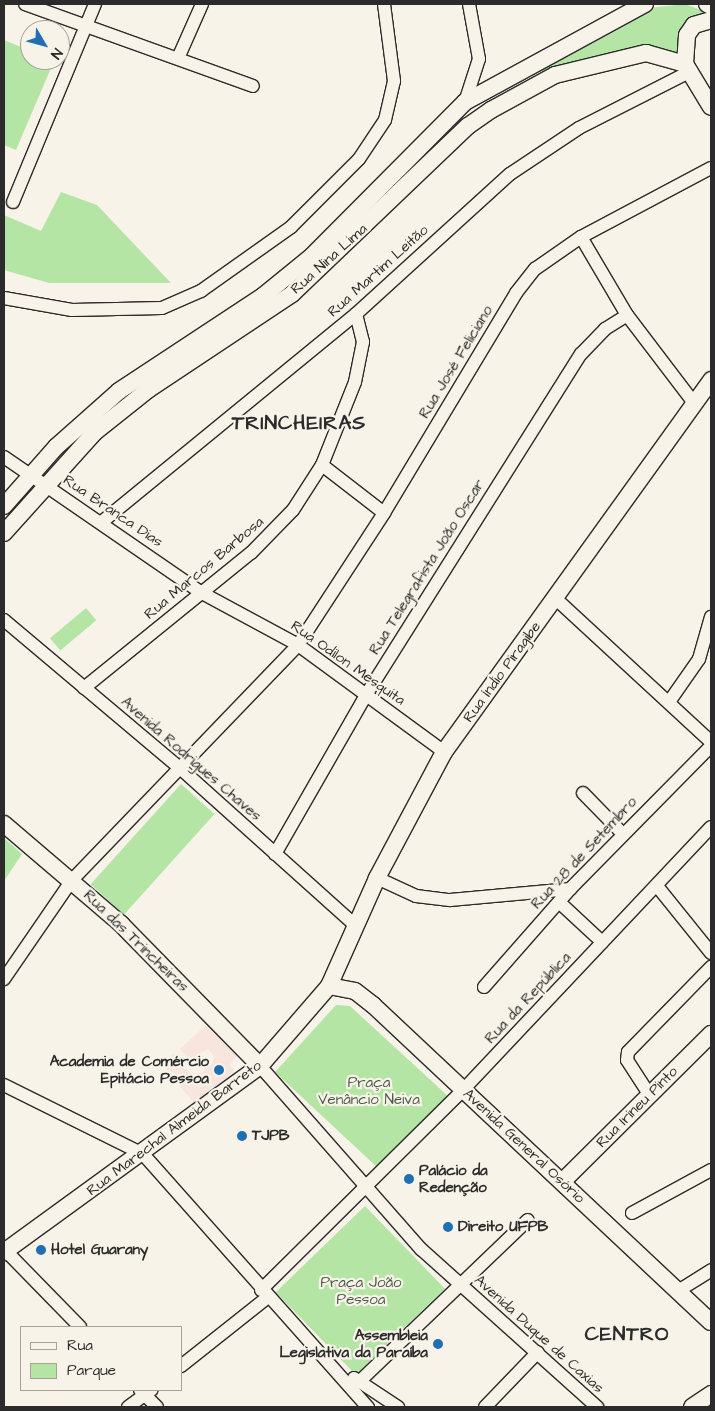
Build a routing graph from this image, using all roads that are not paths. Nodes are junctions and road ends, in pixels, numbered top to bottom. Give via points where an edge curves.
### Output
1 (25, 4) edge
2 (95, 4) edge
3 (202, 4) edge
4 (384, 4) edge
5 (469, 4) edge
6 (645, 4) edge
7 (707, 4) edge
8 (39, 6) edge
9 (711, 6) edge
10 (711, 20) edge
11 (87, 24) junction
12 (179, 56) junction
13 (688, 67) junction
14 (254, 86) dead end
15 (465, 102) junction
16 (711, 107) edge
17 (711, 168) edge
18 (13, 202) dead end
19 (581, 237) junction
20 (4, 298) edge
21 (356, 314) junction
22 (627, 315) junction
23 (711, 380) edge
24 (694, 403) junction
25 (4, 457) edge
26 (322, 465) junction
27 (30, 475) junction
28 (45, 485) junction
29 (4, 506) edge
30 (384, 513) junction
31 (103, 521) junction
32 (4, 534) edge
33 (202, 593) junction
34 (555, 598) junction
35 (711, 617) edge
36 (4, 620) edge
37 (710, 632) edge
38 (298, 645) junction
39 (84, 688) junction
40 (366, 694) junction
41 (669, 702) junction
42 (711, 744) edge
43 (444, 752) junction
44 (180, 768) junction
45 (583, 794) dead end
46 (4, 824) edge
47 (711, 827) edge
48 (623, 834) junction
49 (275, 854) junction
50 (377, 878) junction
51 (72, 880) junction
52 (657, 886) junction
53 (570, 889) junction
54 (559, 902) junction
55 (355, 925) junction
56 (602, 942) junction
57 (711, 953) edge
58 (711, 967) edge
59 (4, 979) edge
60 (329, 986) junction
61 (484, 987) dead end
62 (711, 1034) edge
63 (260, 1066) junction
64 (4, 1085) edge
65 (463, 1090) junction
66 (649, 1094) junction
67 (143, 1154) junction
68 (711, 1170) edge
69 (562, 1181) junction
70 (366, 1187) junction
71 (632, 1213) dead end
72 (528, 1220) dead end
73 (4, 1250) edge
74 (711, 1270) edge
75 (460, 1285) junction
76 (678, 1291) junction
77 (264, 1293) junction
78 (711, 1322) edge
79 (79, 1326) edge
80 (538, 1352) junction
81 (182, 1365) edge
82 (337, 1372) junction
83 (361, 1380) junction
84 (145, 1391) edge
85 (711, 1394) edge
86 (128, 1407) edge
87 (157, 1407) edge
88 (368, 1407) edge
89 (398, 1407) edge
90 (485, 1407) edge
91 (597, 1407) edge
92 (692, 1407) edge

1 - 8 street
2 - 11 street
3 - 12 street
4 - 20 street via 394,81 385,120 359,159 291,227 201,291 162,308 72,310
5 - 15 street via 479,59
6 - 15 main road, Rua Nina Lima
7 - 9 main road
8 - 11 street
10 - 13 main road via 694,25 687,35
11 - 12 street
11 - 18 street
12 - 14 street
13 - 16 main road
13 - 21 street, Rua Martim Leitão via 531,158
13 - 28 main road, Rua Nina Lima via 646,53 595,63 555,75 491,110 468,126 299,288 123,408
15 - 27 main road, Rua Nina Lima via 289,276 119,391
17 - 19 street, Rua José Feliciano
19 - 22 street
19 - 30 street, Rua José Feliciano via 535,269 516,293
21 - 26 street, Rua Marcos Barbosa via 362,332 361,359
21 - 31 street, Rua Martim Leitão
22 - 24 street
22 - 40 street, Rua Telegrafista João Oscar via 605,328 581,354
23 - 24 main road, Rua Índio Piragibe
24 - 34 main road, Rua Índio Piragibe
25 - 27 street, Rua Branca Dias
26 - 30 street
26 - 33 street, Rua Marcos Barbosa via 274,531
27 - 28 street, Rua Branca Dias
27 - 29 main road, Rua Nina Lima
28 - 31 street, Rua Branca Dias
28 - 32 main road, Rua Nina Lima
30 - 38 street, Rua José Feliciano
31 - 33 street, Rua Branca Dias
33 - 38 street, Rua Odilon Mesquita
33 - 39 street, Rua Marcos Barbosa
34 - 41 street
34 - 43 main road, Rua Índio Piragibe
35 - 37 street
36 - 39 street, Avenida Rodrigues Chaves
37 - 41 street via 699,659
38 - 40 street, Rua Odilon Mesquita
38 - 44 street, Rua José Feliciano
39 - 44 street, Avenida Rodrigues Chaves
40 - 43 street, Rua Odilon Mesquita
40 - 49 street, Rua Telegrafista João Oscar
41 - 42 street
42 - 48 street, Rua 28 de Setembro
43 - 50 main road, Rua Índio Piragibe
44 - 49 street, Avenida Rodrigues Chaves
44 - 51 street, Rua José Feliciano
45 - 48 street
46 - 51 main road, Rua das Trincheiras
47 - 52 street, Rua da República
48 - 53 street, Rua 28 de Setembro
49 - 55 street, Avenida Rodrigues Chaves
50 - 53 street via 416,896 437,899
50 - 55 main road, Rua Índio Piragibe
51 - 59 street, Rua José Feliciano
51 - 63 main road, Rua das Trincheiras
52 - 56 street, Rua da República
52 - 57 street
53 - 54 street, Rua 28 de Setembro
54 - 56 street
54 - 61 street, Rua 28 de Setembro
55 - 60 main road, Rua Índio Piragibe
56 - 65 street, Rua da República
58 - 66 street via 628,1052 627,1060
60 - 63 main road, Rua Marechal Almeida Barreto
60 - 65 main road, Avenida General Osório via 361,995
62 - 66 main road, Rua Irineu Pinto
63 - 67 main road, Rua Marechal Almeida Barreto
63 - 70 street
64 - 67 street
65 - 69 main road, Avenida General Osório
65 - 70 street, Rua da República
66 - 69 main road, Rua Irineu Pinto
67 - 73 main road, Rua Marechal Almeida Barreto
67 - 77 street
68 - 71 street
69 - 76 main road, Avenida General Osório
70 - 75 street
70 - 77 street
72 - 75 street
73 - 79 street
74 - 76 street
75 - 80 street, Avenida Duque de Caxias
75 - 83 street
76 - 78 main road, Avenida General Osório
77 - 81 street
77 - 82 street
80 - 90 street
80 - 91 street, Avenida Duque de Caxias
82 - 83 street
82 - 88 street
83 - 89 street
84 - 86 street
84 - 87 street
85 - 92 main road

